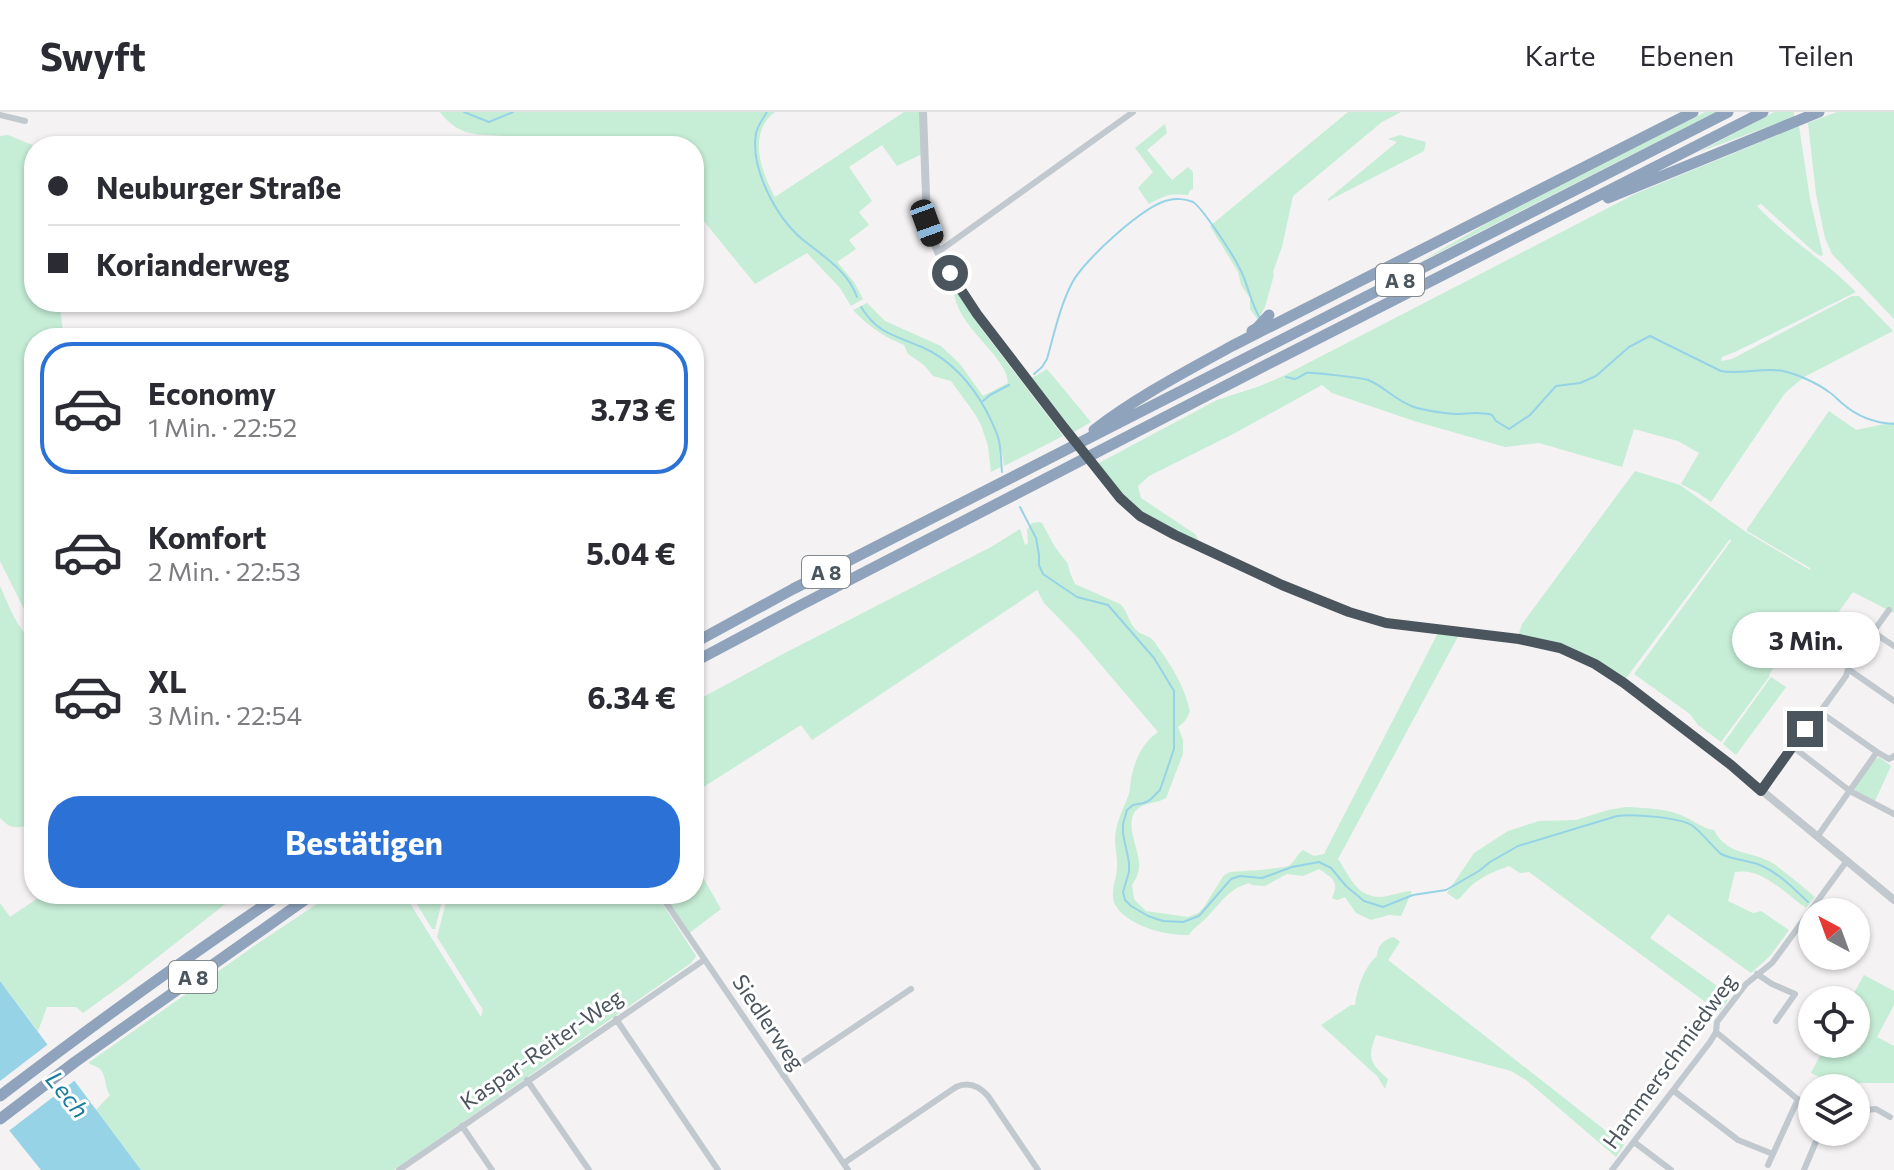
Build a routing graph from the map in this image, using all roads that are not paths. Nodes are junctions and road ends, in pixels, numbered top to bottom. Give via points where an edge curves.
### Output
1 (923, 112) edge
2 (1133, 112) edge
3 (1693, 112) edge
4 (1728, 112) edge
5 (1763, 112) edge
6 (1819, 112) edge
7 (0, 115) edge
8 (25, 121) dead end
9 (1552, 220) junction
10 (938, 252) junction
11 (1269, 315) dead end
12 (1232, 346) junction
13 (1072, 447) junction
14 (1889, 610) dead end
15 (1873, 632) junction
16 (704, 638) edge
17 (1894, 646) edge
18 (704, 657) edge
19 (1848, 669) junction
20 (1894, 701) edge
21 (1820, 712) junction
22 (1793, 747) junction
23 (1877, 752) junction
24 (1894, 756) edge
25 (1761, 791) junction
26 (1850, 791) junction
27 (1894, 814) edge
28 (1817, 837) junction
29 (1846, 862) junction
30 (1894, 900) edge
31 (266, 904) edge
32 (299, 904) edge
33 (667, 904) edge
34 (704, 960) junction
35 (1757, 974) junction
36 (911, 989) dead end
37 (616, 1019) junction
38 (1776, 1021) dead end
39 (1716, 1032) junction
40 (783, 1075) junction
41 (527, 1080) junction
42 (1674, 1091) junction
43 (0, 1096) edge
44 (1798, 1099) joint
45 (1870, 1110) edge
46 (1890, 1117) dead end
47 (0, 1119) edge
48 (462, 1126) junction
49 (1634, 1142) junction
50 (1814, 1146) edge
51 (1773, 1154) junction
52 (844, 1163) junction
53 (1768, 1165) dead end
54 (399, 1170) edge
55 (492, 1170) edge
56 (589, 1170) edge
57 (718, 1170) edge
58 (848, 1170) edge
59 (1038, 1170) edge
60 (1612, 1170) edge
61 (1671, 1170) edge
62 (1804, 1170) edge

1 - 10 street via 927,223
2 - 10 street
3 - 12 highway
4 - 13 highway, A 8
5 - 9 highway, A 8
6 - 9 highway
7 - 8 street
9 - 18 highway, A 8
10 - 25 street via 963,295 1101,475 1150,522 1282,585 1386,623 1560,648 1634,691
11 - 12 highway
12 - 13 highway via 1111,417
13 - 16 highway, A 8
14 - 15 street
15 - 17 street
15 - 19 street
19 - 20 street
19 - 21 street
21 - 22 street
21 - 23 street
22 - 25 street
22 - 26 street
23 - 24 street via 1886,759
23 - 26 street
25 - 28 street
26 - 27 street
26 - 28 street
28 - 29 street
29 - 30 street
29 - 35 street, Hammerschmiedweg via 1772,963
31 - 43 highway, A 8
32 - 47 highway, A 8
33 - 34 street, Siedlerweg
34 - 37 street, Kaspar-Reiter-Weg
34 - 40 street, Siedlerweg
35 - 38 street via 1795,994
35 - 39 street, Hammerschmiedweg via 1717,1022
36 - 40 street
37 - 41 street, Kaspar-Reiter-Weg
37 - 57 street
39 - 42 street, Hammerschmiedweg
39 - 44 street
40 - 52 street, Siedlerweg
41 - 48 street, Kaspar-Reiter-Weg
41 - 56 street
42 - 49 street, Hammerschmiedweg
42 - 51 street via 1738,1140
44 - 51 street
45 - 46 street
48 - 54 street, Kaspar-Reiter-Weg
48 - 55 street
49 - 60 street, Hammerschmiedweg
49 - 61 street
50 - 62 street
51 - 53 street
52 - 58 street, Siedlerweg
52 - 59 street via 956,1087 971,1084 988,1096

